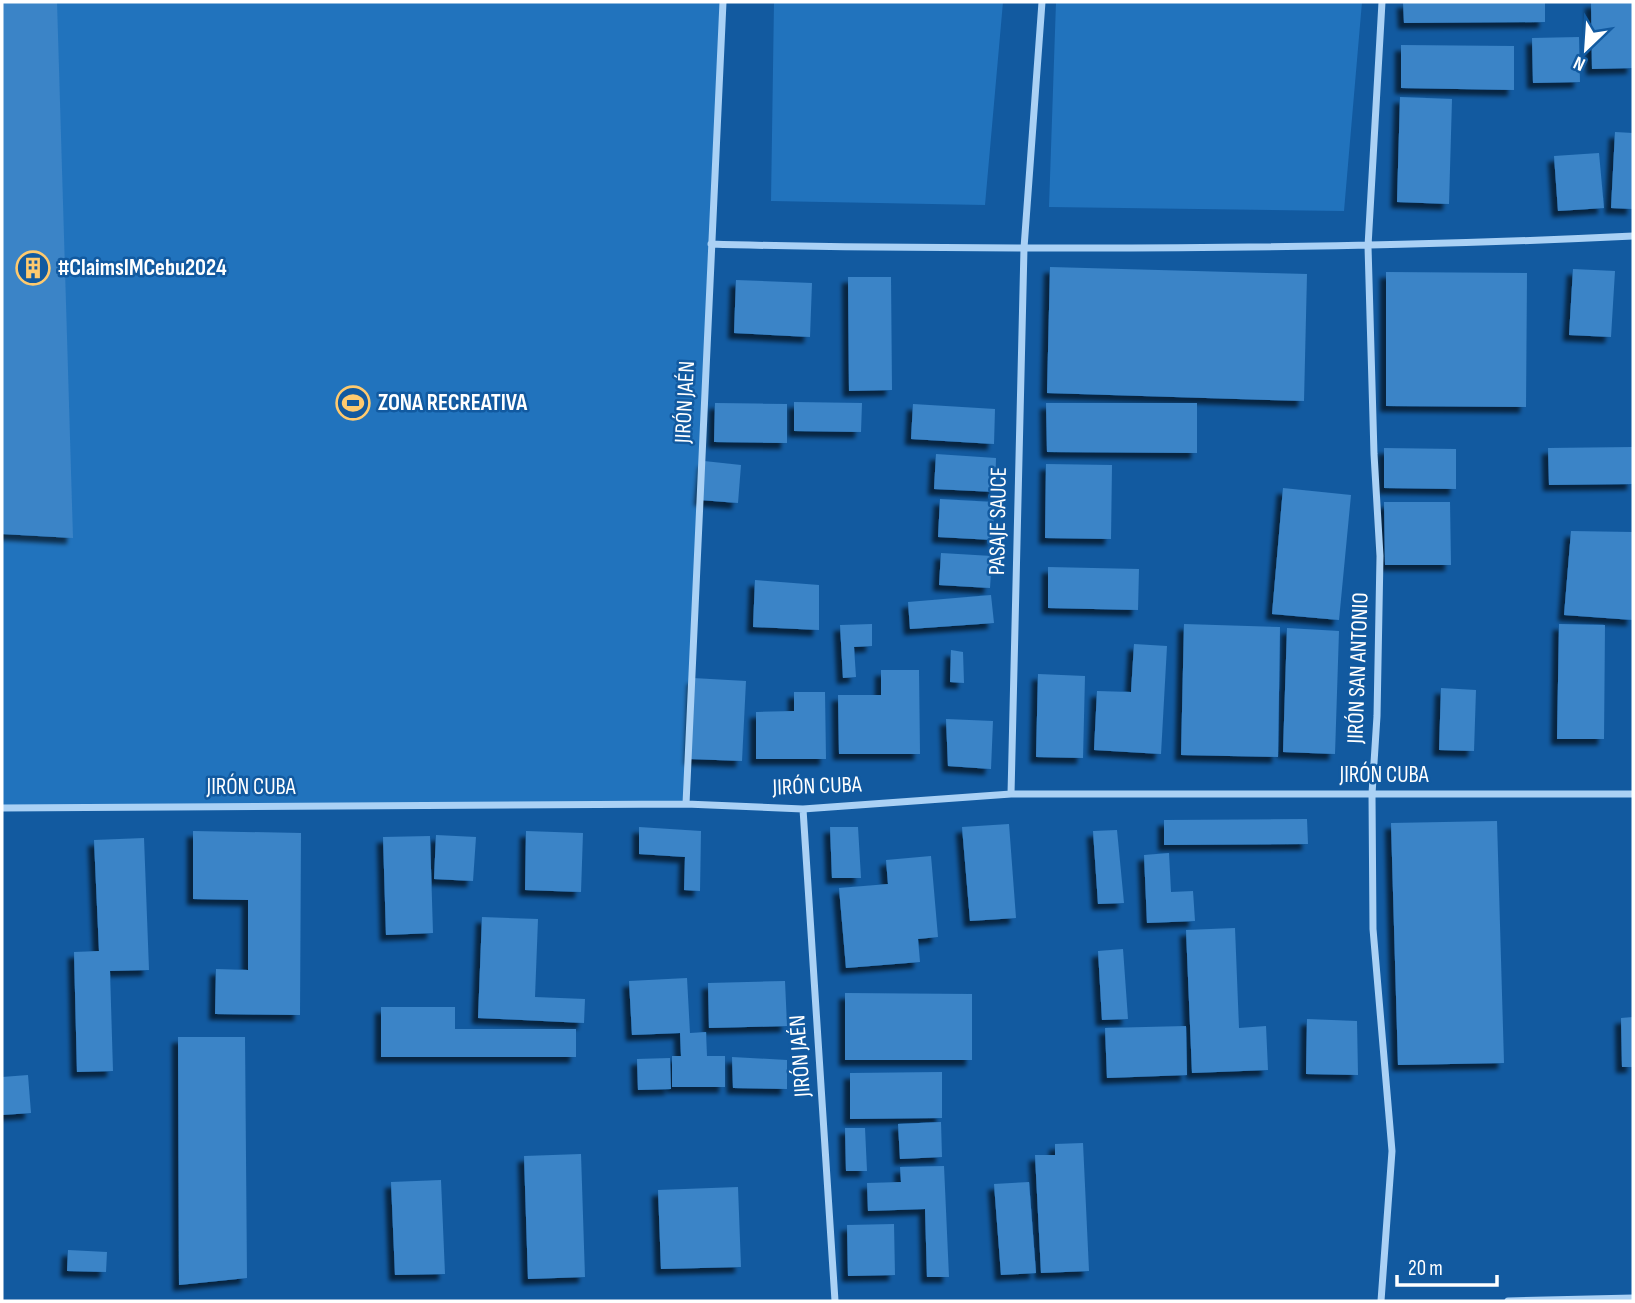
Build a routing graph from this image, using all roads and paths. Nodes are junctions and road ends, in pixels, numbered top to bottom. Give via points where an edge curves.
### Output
1 (723, 2) edge
2 (1042, 2) edge
3 (1382, 2) edge
4 (1633, 236) edge
5 (711, 244) junction
6 (1368, 246) junction
7 (1024, 248) junction
8 (1011, 794) junction
9 (1372, 794) junction
10 (1633, 794) edge
11 (686, 804) junction
12 (2, 808) edge
13 (803, 809) junction
14 (1633, 1298) edge
15 (835, 1301) edge
16 (1381, 1301) edge
17 (1507, 1301) edge

1 - 5 street, JIRÓN JAÉN
2 - 7 street, PASAJE SAUCE
3 - 6 street, JIRÓN SAN ANTONIO
4 - 6 street
5 - 7 street
5 - 11 street, JIRÓN JAÉN
6 - 7 street
6 - 9 street, JIRÓN SAN ANTONIO via 1380,556
7 - 8 street, PASAJE SAUCE
8 - 9 street, JIRÓN CUBA
8 - 13 street, JIRÓN CUBA
9 - 10 street, JIRÓN CUBA
9 - 16 street, JIRÓN SAN ANTONIO via 1373,929 1392,1151
11 - 12 street, JIRÓN CUBA
11 - 13 street, JIRÓN CUBA
13 - 15 street, JIRÓN JAÉN
14 - 17 street

